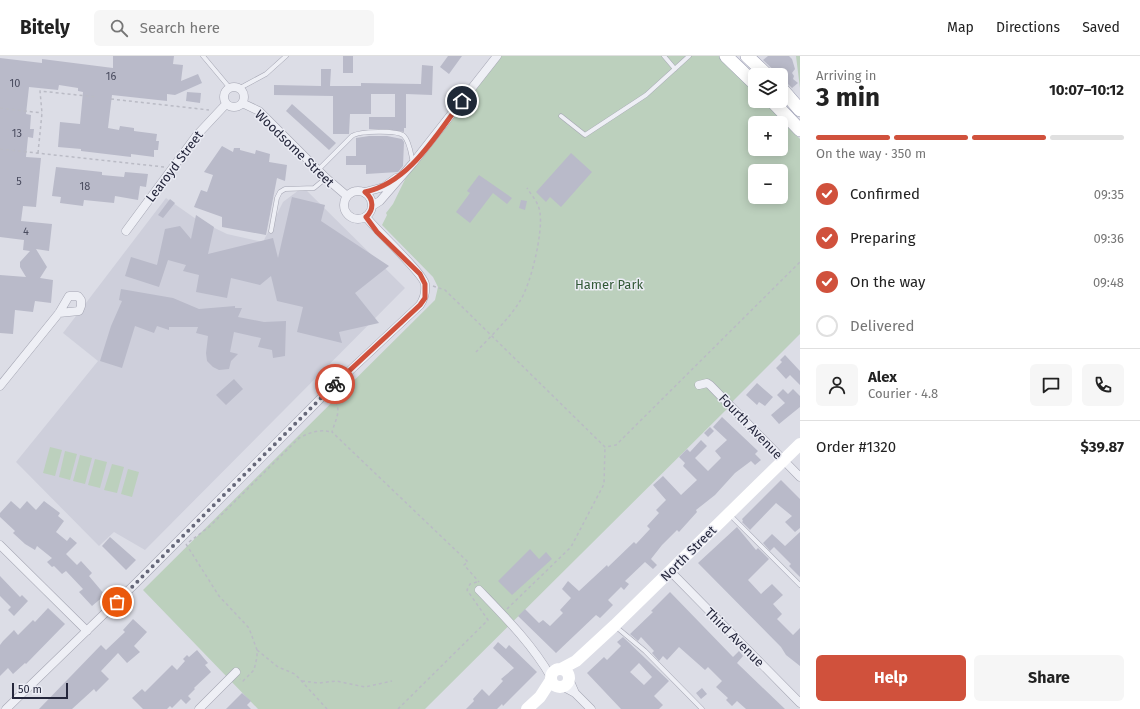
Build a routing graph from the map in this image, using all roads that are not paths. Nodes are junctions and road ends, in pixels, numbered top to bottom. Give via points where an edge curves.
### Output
1 (203, 56) edge
2 (286, 56) edge
3 (497, 56) edge
4 (664, 56) edge
5 (689, 56) edge
6 (726, 56) edge
7 (746, 56) edge
8 (759, 68) edge
9 (675, 69) junction
10 (743, 73) junction
11 (748, 78) edge
12 (229, 87) junction
13 (240, 88) junction
14 (788, 96) edge
15 (242, 103) junction
16 (226, 104) junction
17 (779, 108) edge
18 (800, 110) edge
19 (561, 116) dead end
20 (800, 130) edge
21 (413, 163) junction
22 (318, 170) junction
23 (326, 178) junction
24 (365, 192) junction
25 (347, 196) junction
26 (372, 206) junction
27 (366, 217) junction
28 (126, 231) dead end
29 (271, 231) dead end
30 (58, 313) dead end
31 (699, 385) dead end
32 (0, 386) edge
33 (800, 444) edge
34 (783, 460) junction
35 (800, 477) edge
36 (729, 513) junction
37 (0, 545) edge
38 (670, 571) junction
39 (480, 585) road end
40 (800, 585) edge
41 (615, 625) junction
42 (86, 631) junction
43 (235, 673) road end
44 (560, 678) junction
45 (800, 703) edge
46 (6, 709) edge
47 (199, 709) edge
48 (527, 709) edge
49 (591, 709) edge
50 (702, 709) edge

1 - 12 lane
2 - 13 lane via 266,74
3 - 21 street
4 - 9 lane
5 - 9 lane
6 - 10 main road
7 - 8 main road
7 - 10 main road
9 - 19 lane via 646,95 585,135
10 - 11 main road
12 - 13 street
12 - 16 street via 223,95
13 - 15 street, Woodsome Street via 244,94
14 - 18 main road
15 - 16 street, Woodsome Street via 234,107
15 - 22 street, Woodsome Street via 259,111
16 - 28 street, Learoyd Street via 197,135
17 - 20 main road
21 - 22 lane via 406,138 402,134 358,133
21 - 24 street via 384,187
21 - 26 street via 380,201
22 - 23 street, Woodsome Street
23 - 25 street, Woodsome Street
23 - 29 lane via 314,188 285,189 280,192
24 - 25 street via 354,191
24 - 26 street
25 - 27 street via 344,208 349,216 357,219
26 - 27 street
27 - 42 street via 377,232 420,274 425,284 425,298
30 - 32 street
31 - 34 street, Fourth Avenue via 710,385
33 - 34 main road, North Street
34 - 35 street, Fourth Avenue
34 - 36 main road, North Street
36 - 38 main road, North Street
36 - 40 lane
37 - 42 street
38 - 41 main road, North Street
38 - 45 street, Third Avenue
39 - 44 street
41 - 44 main road, North Street
41 - 50 lane
42 - 46 street
43 - 47 street
44 - 48 main road, North Street
44 - 49 street

